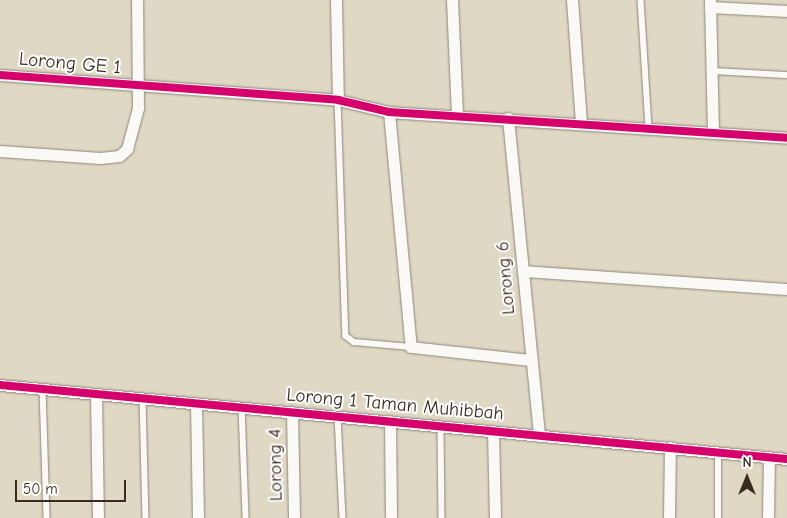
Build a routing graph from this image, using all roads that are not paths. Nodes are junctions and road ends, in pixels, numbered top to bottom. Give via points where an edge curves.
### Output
1 (137, 0) edge
2 (336, 0) edge
3 (452, 0) edge
4 (572, 0) edge
5 (641, 0) edge
6 (710, 4) edge
7 (787, 12) edge
8 (711, 71) junction
9 (0, 75) edge
10 (787, 75) edge
11 (137, 86) junction
12 (338, 100) junction
13 (390, 112) junction
14 (457, 114) junction
15 (508, 118) junction
16 (581, 123) junction
17 (649, 127) junction
18 (713, 131) junction
19 (787, 138) edge
20 (0, 151) edge
21 (523, 271) junction
22 (787, 289) edge
23 (412, 347) junction
24 (531, 360) junction
25 (0, 385) edge
26 (43, 389) junction
27 (96, 394) junction
28 (142, 398) junction
29 (196, 403) junction
30 (242, 407) junction
31 (292, 412) junction
32 (338, 416) junction
33 (390, 421) junction
34 (441, 426) junction
35 (493, 431) junction
36 (539, 435) junction
37 (670, 448) junction
38 (718, 452) junction
39 (769, 457) junction
40 (787, 458) edge
41 (47, 518) edge
42 (98, 518) edge
43 (146, 518) edge
44 (198, 518) edge
45 (246, 518) edge
46 (294, 518) edge
47 (343, 518) edge
48 (391, 518) edge
49 (442, 518) edge
50 (495, 518) edge
51 (669, 518) edge
52 (718, 518) edge
53 (768, 518) edge

1 - 11 street
2 - 12 street
3 - 14 street
4 - 16 street
5 - 17 lane
6 - 7 street
6 - 8 street
8 - 10 lane
8 - 18 street
9 - 11 street, Lorong GE 1
11 - 12 street, Lorong GE 1
11 - 20 street via 134,132 127,149 119,156
12 - 13 street, Lorong GE 1
12 - 23 lane via 346,336 354,342
13 - 14 street, Lorong GE 1
13 - 23 street
14 - 15 street, Lorong GE 1
15 - 16 street, Lorong GE 1
15 - 21 street, Lorong 6
16 - 17 street, Lorong GE 1
17 - 18 street, Lorong GE 1
18 - 19 street, Lorong GE 1
21 - 22 street
21 - 24 street, Lorong 6
23 - 24 street
24 - 36 street, Lorong 6
25 - 26 street, Lorong 1 Taman Muhibbah
26 - 27 street, Lorong 1 Taman Muhibbah
26 - 41 lane
27 - 28 street, Lorong 1 Taman Muhibbah
27 - 42 street
28 - 29 street, Lorong 1 Taman Muhibbah
28 - 43 lane
29 - 30 street, Lorong 1 Taman Muhibbah
29 - 44 street
30 - 31 street, Lorong 1 Taman Muhibbah
30 - 45 lane
31 - 32 street, Lorong 1 Taman Muhibbah
31 - 46 street, Lorong 4
32 - 33 street, Lorong 1 Taman Muhibbah
32 - 47 lane
33 - 34 street, Lorong 1 Taman Muhibbah
33 - 48 street
34 - 35 street, Lorong 1 Taman Muhibbah
34 - 49 lane
35 - 36 street, Lorong 1 Taman Muhibbah
35 - 50 street
36 - 37 street, Lorong 1 Taman Muhibbah
37 - 38 street, Lorong 1 Taman Muhibbah
37 - 51 street
38 - 39 street, Lorong 1 Taman Muhibbah
38 - 52 lane
39 - 40 street, Lorong 1 Taman Muhibbah
39 - 53 street

